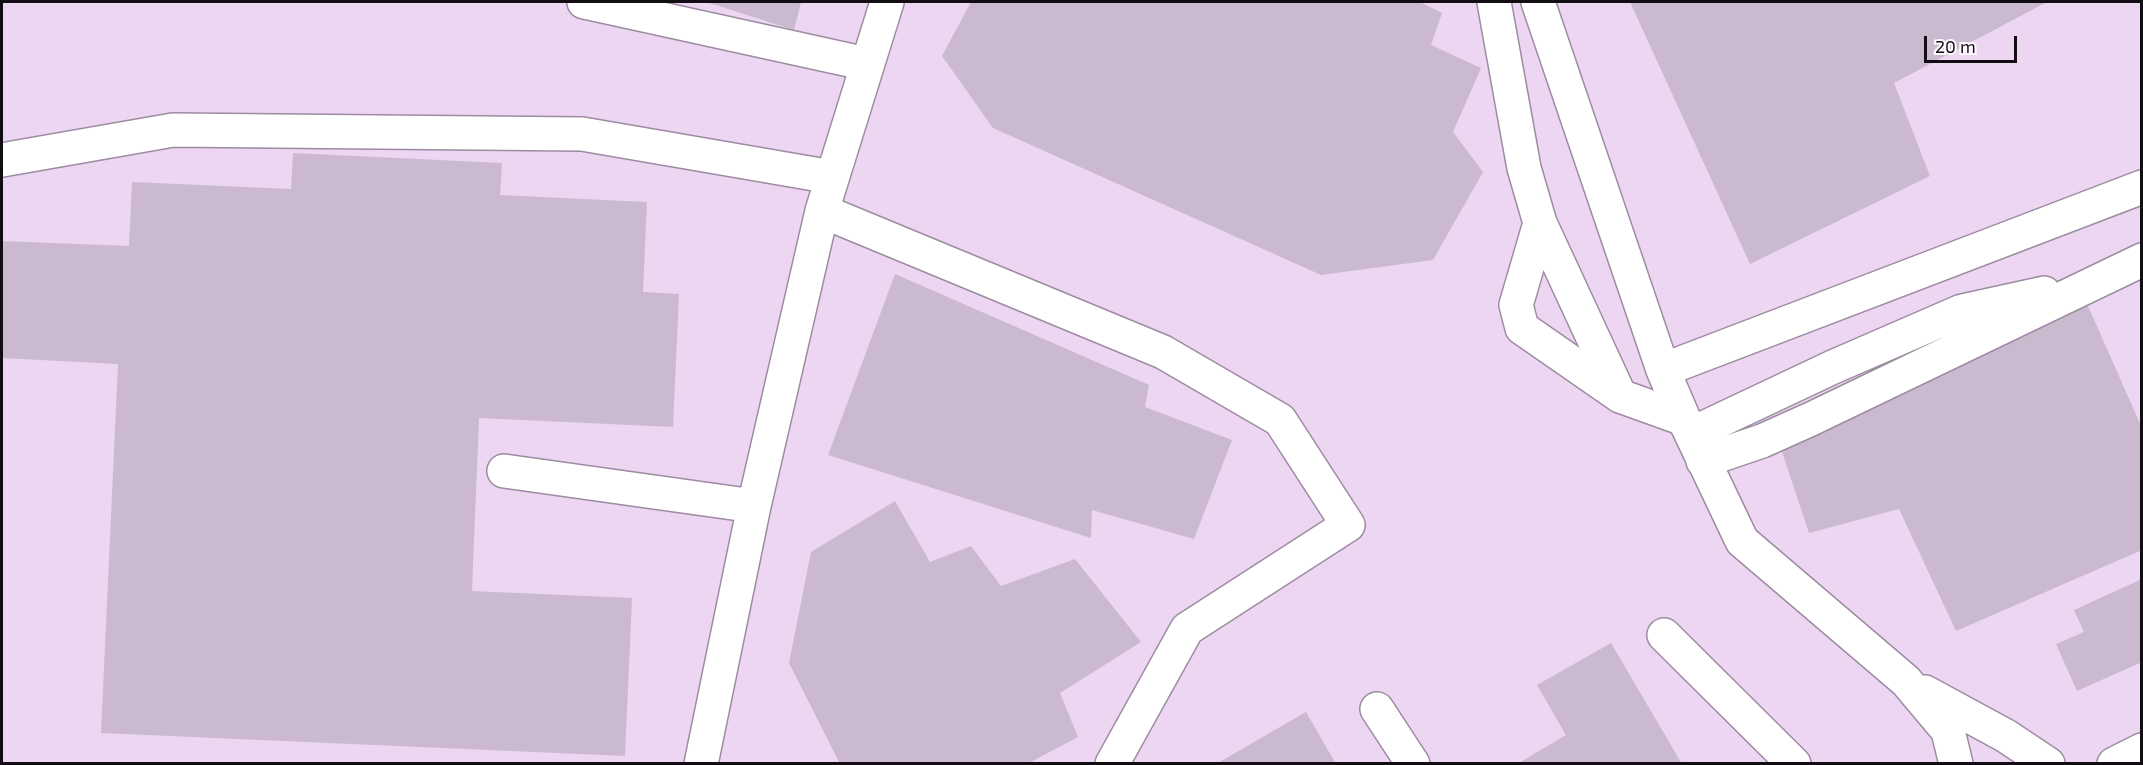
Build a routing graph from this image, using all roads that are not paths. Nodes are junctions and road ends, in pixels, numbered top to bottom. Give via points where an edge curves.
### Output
1 (584, 2) edge
2 (887, 2) edge
3 (1494, 2) edge
4 (1538, 2) edge
5 (867, 64) junction
6 (2, 159) edge
7 (832, 177) junction
8 (2142, 187) edge
9 (822, 211) junction
10 (1540, 223) junction
11 (2142, 260) edge
12 (1663, 370) junction
13 (1620, 396) junction
14 (1693, 438) junction
15 (504, 471) dead end
16 (754, 506) junction
17 (1665, 635) dead end
18 (1906, 681) junction
19 (1377, 709) dead end
20 (2142, 750) edge
21 (701, 764) edge
22 (1112, 764) edge
23 (1413, 764) edge
24 (1794, 764) edge
25 (1956, 764) edge
26 (2048, 764) edge
27 (2114, 764) edge

1 - 5 street
2 - 5 street
3 - 10 street via 1524,168
4 - 12 street
5 - 7 street
6 - 7 street via 173,130 582,134
7 - 9 street
8 - 12 street
9 - 16 street
9 - 22 street via 1163,352 1280,420 1348,525 1187,629
10 - 13 street
10 - 13 street via 1516,305 1522,328
11 - 14 street via 2090,283 1962,311 1833,367
12 - 14 street
13 - 14 street
14 - 18 street via 1742,541
15 - 16 street
16 - 21 street
17 - 24 street
18 - 25 street via 1948,731
18 - 26 street
19 - 23 street
20 - 27 street

